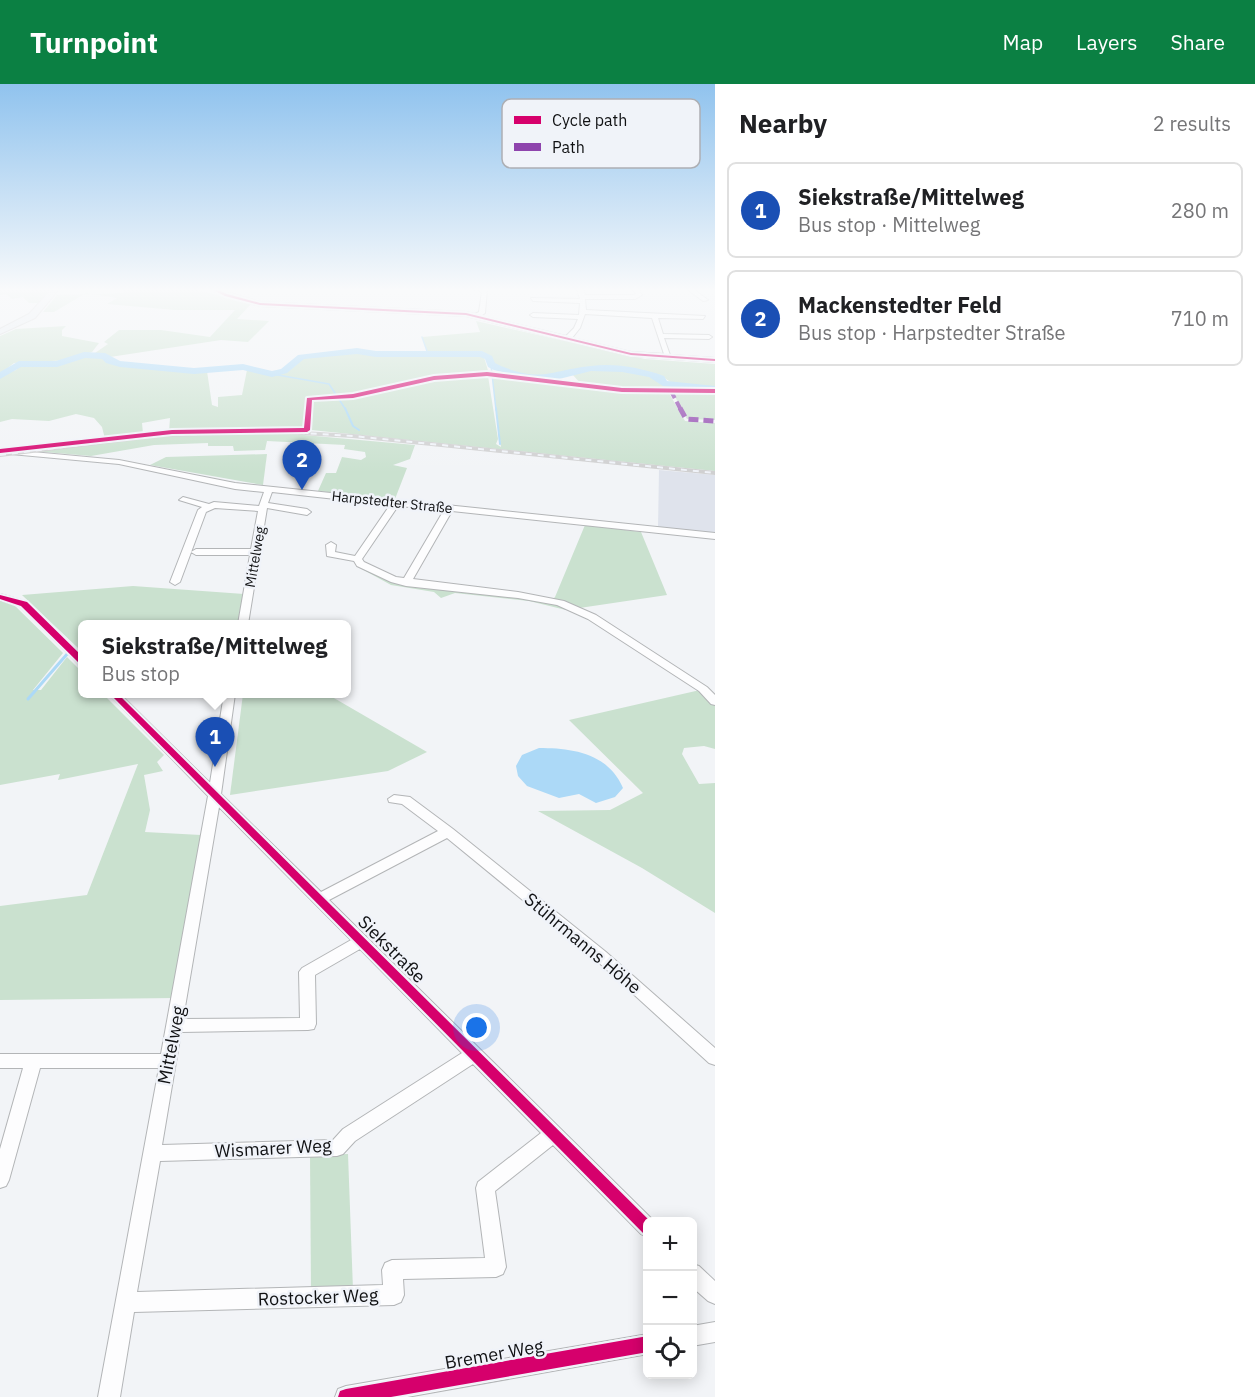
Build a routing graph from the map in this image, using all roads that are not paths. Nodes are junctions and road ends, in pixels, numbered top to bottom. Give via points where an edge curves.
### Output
1 (612, 350) edge
2 (666, 350) edge
3 (668, 358) junction
4 (715, 360) edge
5 (0, 451) edge
6 (269, 489) junction
7 (183, 500) dead end
8 (395, 503) junction
9 (208, 506) junction
10 (264, 507) junction
11 (450, 508) junction
12 (308, 512) dead end
13 (715, 536) edge
14 (331, 545) dead end
15 (196, 552) dead end
16 (256, 552) junction
17 (357, 559) junction
18 (175, 582) dead end
19 (406, 583) junction
20 (0, 597) edge
21 (244, 620) edge
22 (78, 657) edge
23 (119, 698) edge
24 (229, 698) edge
25 (715, 702) edge
26 (215, 794) junction
27 (394, 799) dead end
28 (448, 832) junction
29 (318, 900) junction
30 (360, 942) junction
31 (175, 1026) junction
32 (474, 1054) junction
33 (715, 1058) edge
34 (34, 1060) junction
35 (0, 1061) edge
36 (168, 1061) junction
37 (553, 1134) junction
38 (151, 1153) junction
39 (0, 1180) edge
40 (643, 1223) edge
41 (697, 1277) edge
42 (715, 1294) edge
43 (127, 1302) junction
44 (715, 1332) edge
45 (697, 1335) edge
46 (643, 1345) edge
47 (109, 1397) edge
48 (346, 1397) edge

1 - 3 street
2 - 3 street
3 - 4 street
5 - 6 street, Harpstedter Straße via 119,462 195,480
6 - 8 street, Harpstedter Straße
6 - 10 street, Mittelweg
7 - 9 street
8 - 11 street, Harpstedter Straße
8 - 17 street
9 - 10 street
9 - 18 street via 202,510
10 - 12 street
10 - 16 street, Mittelweg
11 - 13 street, Harpstedter Straße
11 - 19 street
14 - 17 street via 330,554
15 - 16 street
16 - 21 street, Mittelweg
17 - 19 street via 373,571
19 - 25 street via 560,603 592,617 703,689
20 - 22 street via 24,604
23 - 26 street, Siekstraße
24 - 26 street, Mittelweg
26 - 29 street, Siekstraße
26 - 31 street, Mittelweg
27 - 28 street, Stührmanns Höhe via 405,800
28 - 29 street
28 - 33 street, Stührmanns Höhe via 601,956
29 - 30 street, Siekstraße
30 - 31 street via 307,972 308,1024
30 - 32 street, Siekstraße
31 - 36 street, Mittelweg
32 - 37 street, Siekstraße
32 - 38 street, Wismarer Weg via 349,1135 337,1148
34 - 35 street
34 - 36 street
34 - 39 street
36 - 38 street, Mittelweg
37 - 40 street, Siekstraße
37 - 43 street, Rostocker Weg via 485,1188 496,1267 392,1270 394,1295
38 - 43 street, Mittelweg
41 - 42 street
43 - 47 street, Mittelweg
44 - 45 street
46 - 48 street, Bremer Weg

